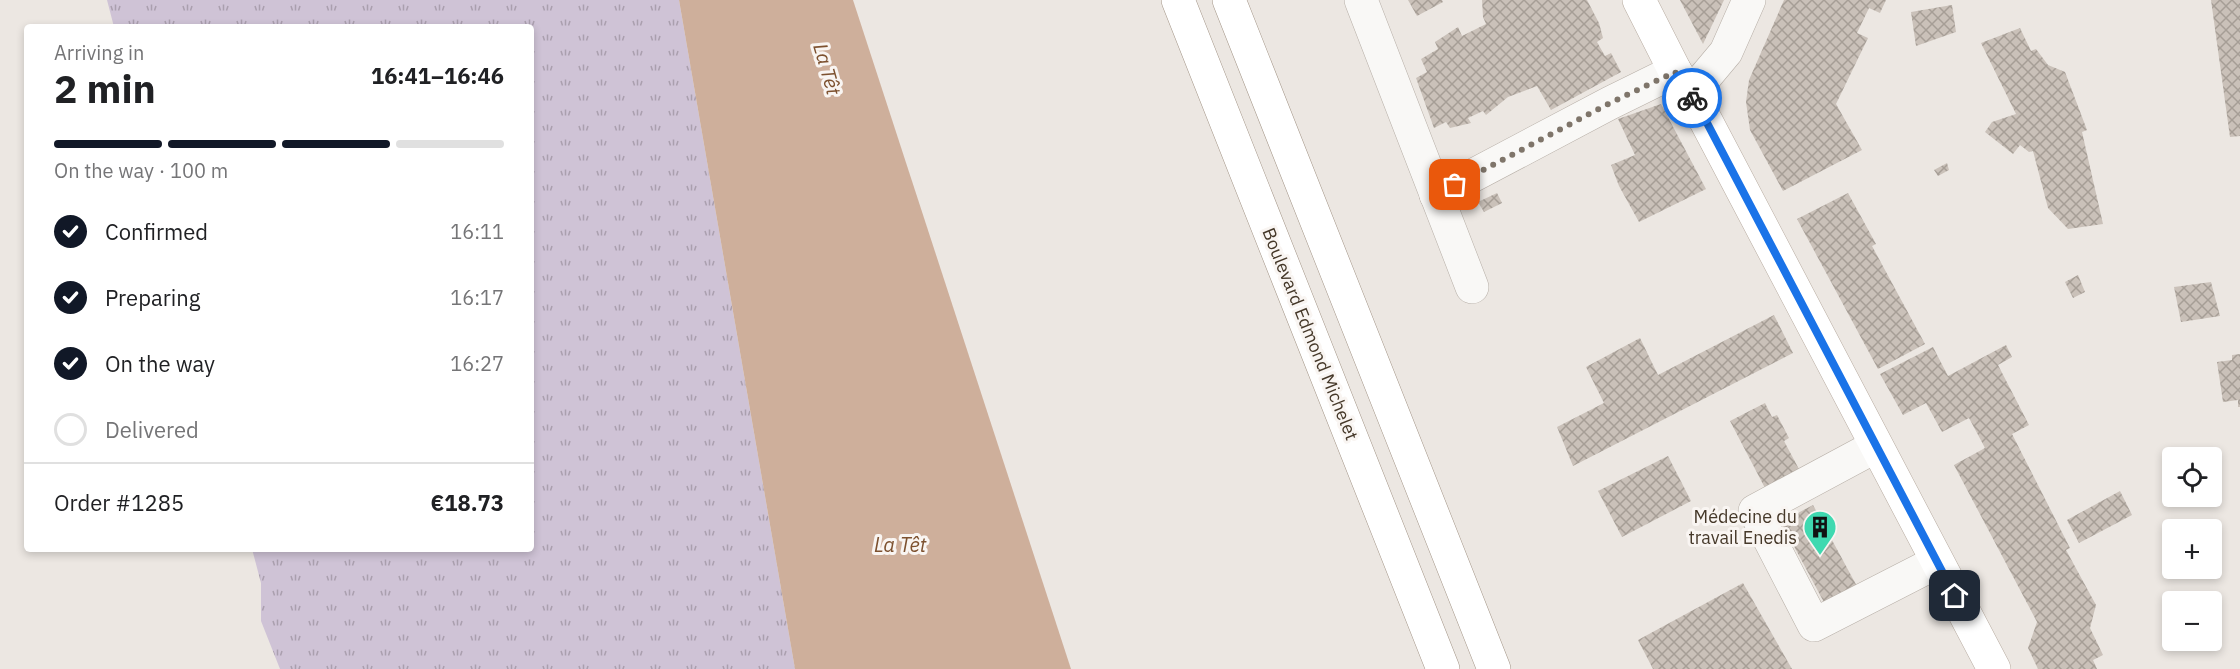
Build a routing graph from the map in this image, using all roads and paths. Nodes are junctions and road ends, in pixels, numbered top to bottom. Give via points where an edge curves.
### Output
1 (1178, 0) edge
2 (1229, 0) edge
3 (1361, 0) edge
4 (1639, 0) edge
5 (1749, 0) edge
6 (1683, 83) junction
7 (1436, 195) junction
8 (1472, 287) dead end
9 (1876, 446) junction
10 (1937, 562) junction
11 (1443, 669) edge
12 (1494, 669) edge
13 (1994, 669) edge

1 - 11 main road, Boulevard Edmond Michelet
2 - 12 main road
3 - 7 street
4 - 6 main road
5 - 6 street via 1726,52
6 - 7 street via 1610,103
6 - 9 main road
7 - 8 street
9 - 10 main road
9 - 10 street via 1755,511 1814,626
10 - 13 main road

